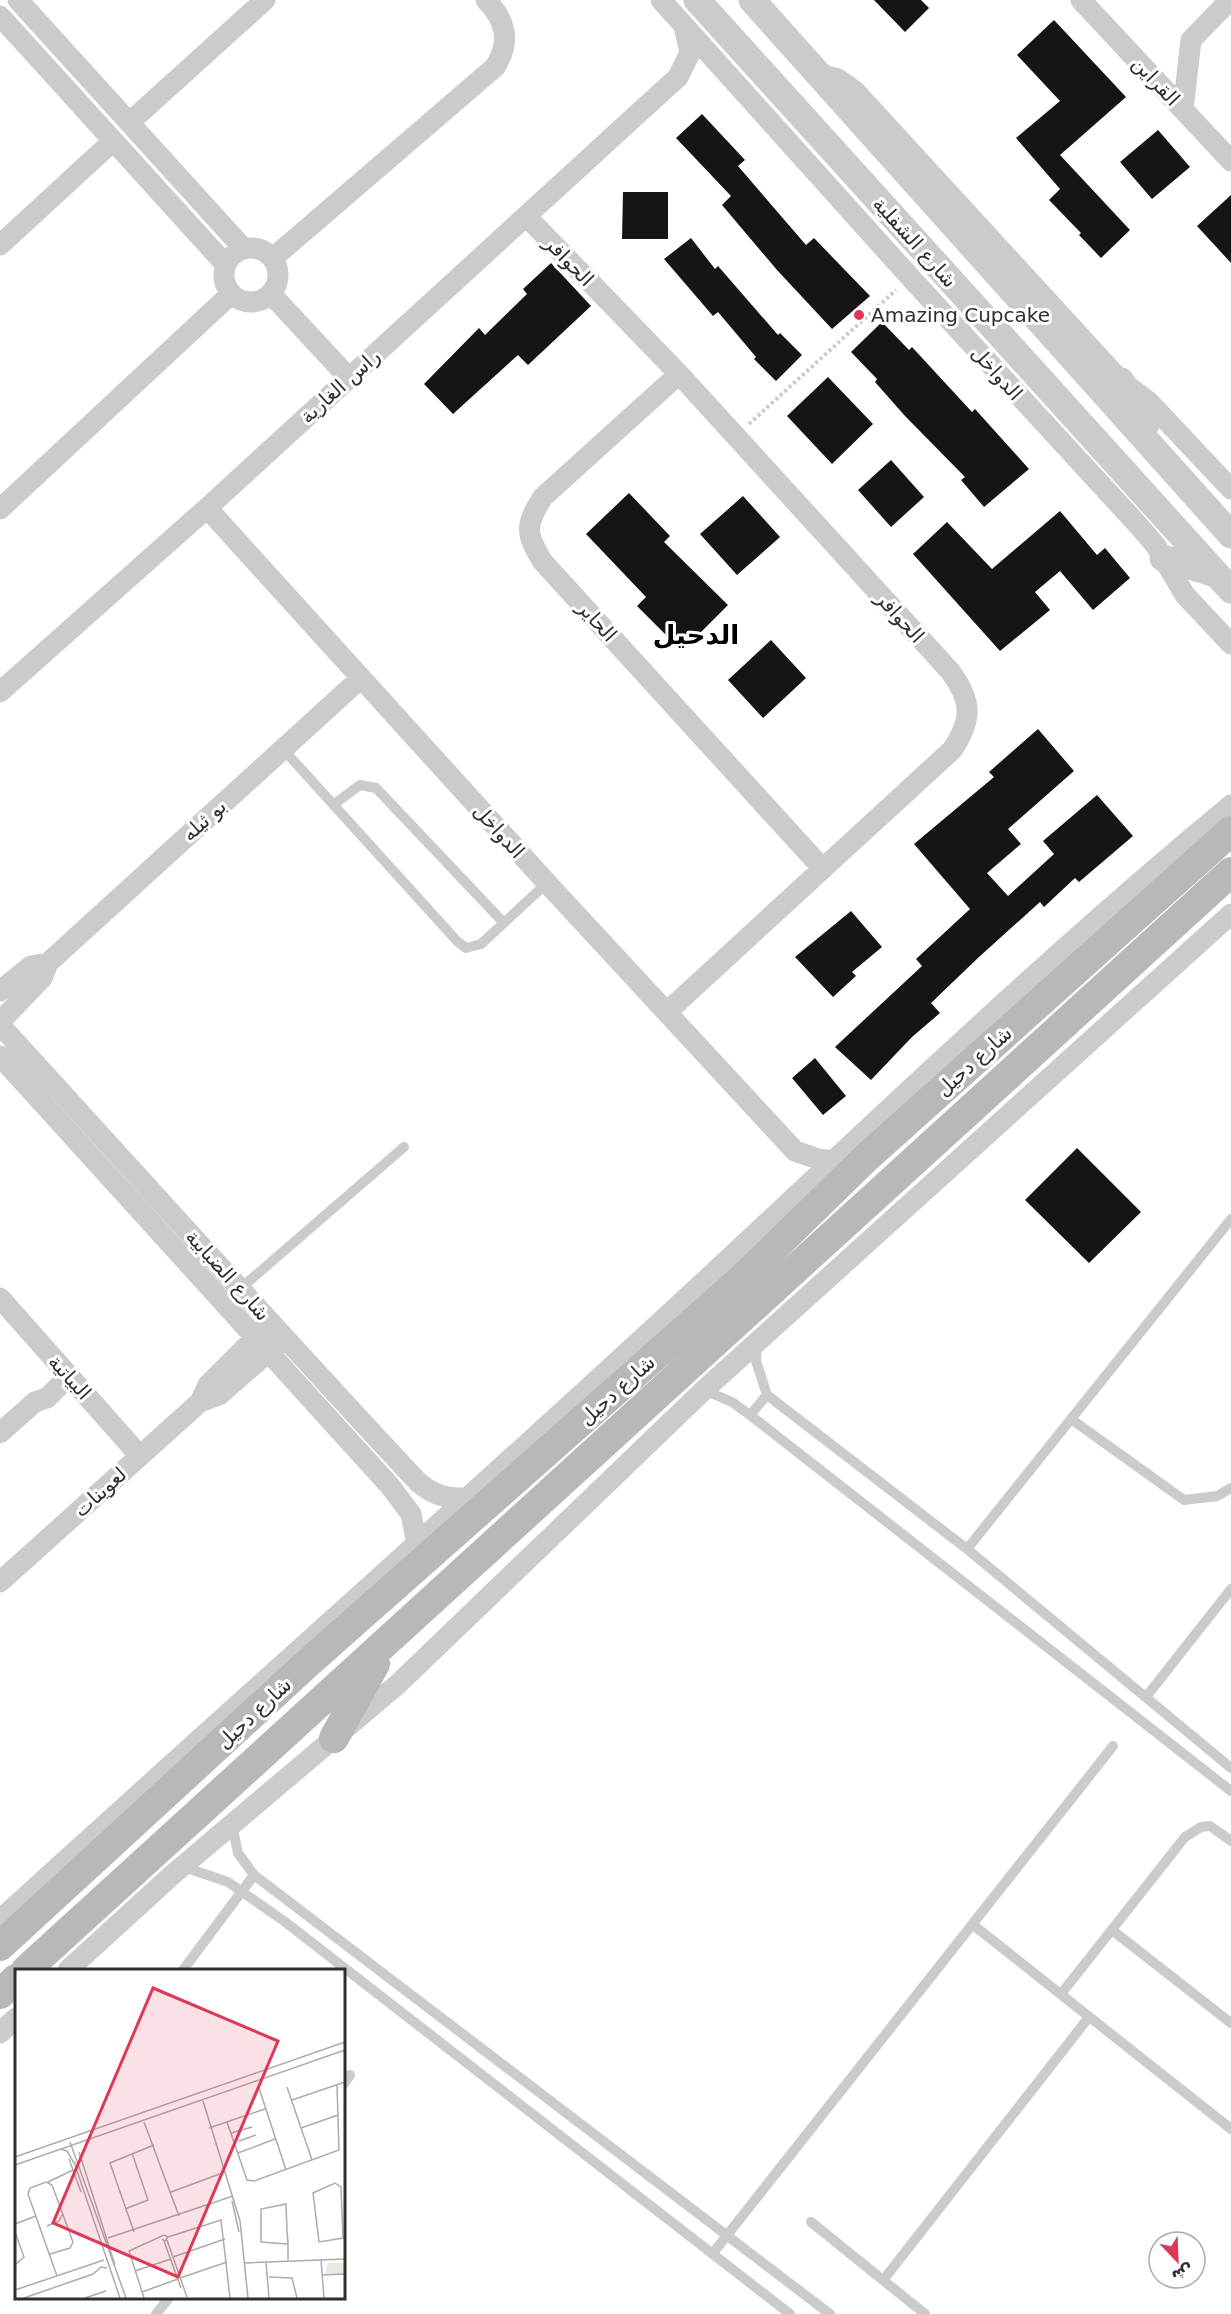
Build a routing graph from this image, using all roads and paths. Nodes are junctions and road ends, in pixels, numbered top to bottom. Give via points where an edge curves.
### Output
1 (18, 0) edge
2 (264, 0) edge
3 (486, 0) edge
4 (661, 0) edge
5 (697, 0) edge
6 (1081, 0) edge
7 (1230, 0) edge
8 (760, 7) edge
9 (0, 16) edge
10 (684, 27) junction
11 (726, 71) junction
12 (819, 74) junction
13 (678, 77) junction
14 (1183, 110) junction
15 (130, 122) junction
16 (113, 141) junction
17 (1231, 161) edge
18 (527, 217) junction
19 (0, 245) edge
20 (244, 249) junction
21 (273, 258) junction
22 (226, 265) junction
23 (910, 277) junction
24 (231, 294) junction
25 (271, 294) junction
26 (679, 374) junction
27 (349, 378) junction
28 (1121, 381) junction
29 (735, 436) junction
30 (1179, 478) junction
31 (1231, 489) edge
32 (207, 508) junction
33 (0, 509) edge
34 (1231, 535) edge
35 (1163, 558) junction
36 (1224, 582) edge
37 (1231, 644) edge
38 (361, 678) junction
39 (0, 692) edge
40 (282, 748) junction
41 (333, 805) junction
42 (1231, 806) edge
43 (1231, 821) edge
44 (1231, 831) edge
45 (1188, 841) junction
46 (823, 869) junction
47 (1231, 872) edge
48 (547, 883) junction
49 (1231, 914) edge
50 (504, 923) junction
51 (1111, 938) junction
52 (48, 963) junction
53 (0, 991) edge
54 (668, 1011) junction
55 (986, 1021) junction
56 (0, 1023) edge
57 (0, 1056) edge
58 (404, 1147) dead end
59 (795, 1151) junction
60 (867, 1157) junction
61 (834, 1161) junction
62 (794, 1197) junction
63 (772, 1219) junction
64 (1231, 1219) edge
65 (743, 1278) junction
66 (241, 1288) junction
67 (0, 1298) edge
68 (270, 1322) junction
69 (284, 1339) junction
70 (757, 1341) junction
71 (261, 1345) junction
72 (66, 1372) junction
73 (704, 1390) junction
74 (767, 1395) junction
75 (750, 1415) junction
76 (1071, 1419) junction
77 (0, 1433) edge
78 (140, 1456) junction
79 (1231, 1488) edge
80 (471, 1497) junction
81 (417, 1545) junction
82 (968, 1549) junction
83 (0, 1581) edge
84 (1231, 1589) edge
85 (355, 1597) junction
86 (335, 1639) junction
87 (386, 1643) junction
88 (1146, 1697) junction
89 (334, 1738) junction
90 (1113, 1746) dead end
91 (1231, 1768) edge
92 (1231, 1791) edge
93 (232, 1823) junction
94 (1231, 1841) edge
95 (183, 1867) junction
96 (254, 1875) junction
97 (241, 1891) junction
98 (285, 1899) junction
99 (272, 1913) junction
100 (0, 1919) edge
101 (972, 1924) junction
102 (1112, 1930) junction
103 (0, 1946) edge
104 (28, 1969) edge
105 (70, 1969) edge
106 (184, 1969) edge
107 (344, 1969) edge
108 (345, 1969) edge
109 (15, 1980) edge
110 (0, 1994) edge
111 (1061, 1994) junction
112 (1089, 2017) junction
113 (15, 2019) edge
114 (1231, 2024) edge
115 (0, 2033) edge
116 (1231, 2129) edge
117 (811, 2222) dead end
118 (728, 2234) junction
119 (712, 2253) junction
120 (884, 2279) junction
121 (168, 2299) edge
122 (156, 2314) edge
123 (790, 2314) edge
124 (830, 2314) edge
125 (926, 2314) edge

1 - 15 street
2 - 15 street
3 - 21 street via 501,18 505,38 495,67
4 - 10 street, الدواخل
5 - 36 street, شارع الشفلية
6 - 14 street, القراين
7 - 14 street via 1191,40
8 - 12 street, شارع الشفلية
9 - 16 street
10 - 11 street, الدواخل
10 - 13 street, راس الغارية via 690,53
11 - 13 street, راس الغارية via 706,69
11 - 23 street, الدواخل
12 - 28 street, شارع الشفلية via 838,79 855,91
12 - 30 street, شارع الشفلية
13 - 18 street, راس الغارية
14 - 17 street, القراين
15 - 20 street
16 - 19 street
16 - 22 street
18 - 26 street, الحوافر
18 - 27 street, راس الغارية
20 - 21 street via 260,249
20 - 22 street
21 - 25 street via 279,276
22 - 24 street via 224,281
23 - 29 path
23 - 35 street, الدواخل via 1138,525
24 - 25 street via 251,303
24 - 33 street
25 - 27 street
26 - 29 street, الحوافر
26 - 46 street, الحاير via 543,497 529,521 528,533 543,562
27 - 32 street, راس الغارية
28 - 30 street
28 - 31 street, شارع الشفلية via 1149,402
29 - 46 street, الحوافر via 950,671 963,688 968,709 965,731 952,750
30 - 34 street, شارع الشفلية
32 - 38 street, الدواخل
32 - 39 street, راس الغارية
35 - 36 street
35 - 37 street, الدواخل via 1185,595
38 - 40 street, بو ثيله
38 - 48 street, الدواخل
40 - 41 lane
40 - 52 street, بو ثيله
41 - 50 lane via 354,787 365,784 376,788
41 - 50 lane via 460,945 476,947
42 - 45 street, شارع دحيل
43 - 45 main road
44 - 51 main road, شارع دحيل
45 - 55 street, شارع دحيل
46 - 54 street, الحوافر
47 - 87 main road, شارع دحيل
48 - 50 lane
48 - 54 street, الدواخل
49 - 70 street
51 - 55 main road
51 - 60 main road, شارع دحيل
52 - 53 street, بو ثيله via 30,966
52 - 56 street, بو ثيله via 42,978
54 - 59 street, الدواخل
55 - 61 street, شارع دحيل
56 - 66 street, شارع الضبابية
57 - 71 street, شارع الضبابية
58 - 66 lane
59 - 61 street
59 - 62 street via 799,1169
60 - 61 main road
60 - 65 main road, شارع دحيل
61 - 62 street, شارع دحيل
62 - 63 street, شارع دحيل
63 - 65 main road
63 - 80 street, شارع دحيل
64 - 76 lane
65 - 86 main road, شارع دحيل
66 - 68 street, شارع الضبابية
67 - 72 street, البياتية
68 - 69 street, شارع الضبابية
68 - 71 street, لعوينات
69 - 71 street, لعوينات
69 - 80 street, شارع الضبابية via 426,1489 448,1498
70 - 73 street
70 - 74 lane via 756,1362
71 - 78 street, لعوينات via 208,1384 200,1402
71 - 81 street, شارع الضبابية via 405,1504 415,1524
72 - 77 street via 39,1390 34,1402
72 - 78 street, البياتية
73 - 75 lane
73 - 89 street via 429,1656
74 - 75 lane
74 - 82 lane
75 - 92 lane
76 - 79 lane via 1184,1500 1217,1496
76 - 82 lane
78 - 83 street, لعوينات
80 - 81 street, شارع دحيل
81 - 85 street, شارع دحيل
82 - 88 lane
84 - 88 lane
85 - 86 main road
85 - 100 street, شارع دحيل
86 - 103 main road, شارع دحيل
87 - 89 main road
87 - 104 main road, شارع دحيل
88 - 91 lane
89 - 93 street
90 - 101 lane
93 - 95 street
93 - 96 lane via 238,1853
94 - 102 lane via 1210,1826 1185,1837
95 - 97 lane via 213,1876
95 - 105 street
96 - 97 lane
96 - 98 lane
97 - 99 lane
97 - 106 lane
98 - 99 lane
98 - 118 lane
99 - 107 lane
101 - 111 lane
101 - 118 lane
102 - 111 lane
102 - 114 lane
108 - 119 lane
109 - 110 main road
111 - 112 lane
112 - 116 lane
112 - 120 lane
113 - 115 street
117 - 120 lane
118 - 119 lane
118 - 124 lane
119 - 123 lane
120 - 125 lane
121 - 122 lane

